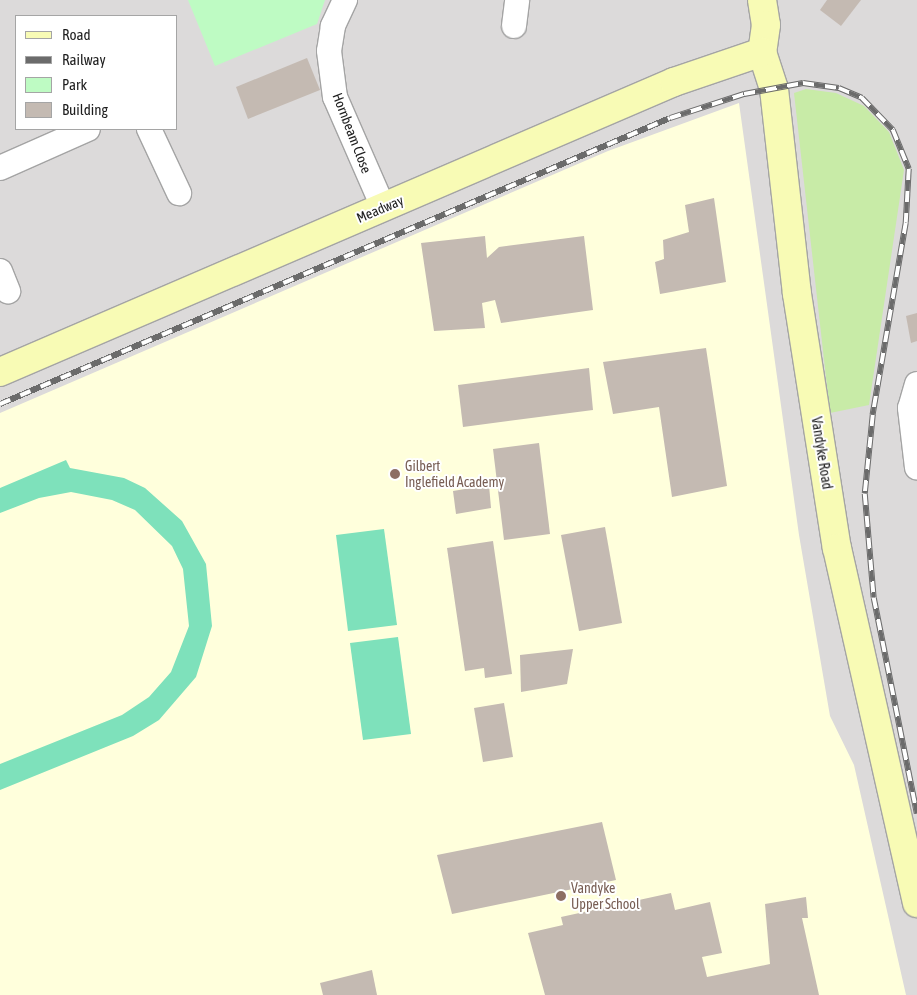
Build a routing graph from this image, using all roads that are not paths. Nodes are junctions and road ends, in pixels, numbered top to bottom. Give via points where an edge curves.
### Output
1 (346, 0) edge
2 (517, 0) edge
3 (762, 0) edge
4 (514, 26) dead end
5 (762, 52) junction
6 (86, 130) edge
7 (149, 130) edge
8 (0, 168) edge
9 (179, 193) dead end
10 (383, 207) junction
11 (0, 372) edge
12 (917, 384) edge
13 (917, 468) edge
14 (917, 903) edge

1 - 10 street, Hornbeam Close via 333,26 329,51 335,97
2 - 4 street
3 - 5 street, Vandyke Road via 766,25
5 - 10 street, Meadway via 674,82
5 - 14 street, Vandyke Road via 774,89 797,294 837,548
6 - 8 street
7 - 9 street
10 - 11 street, Meadway
12 - 13 street via 910,408

